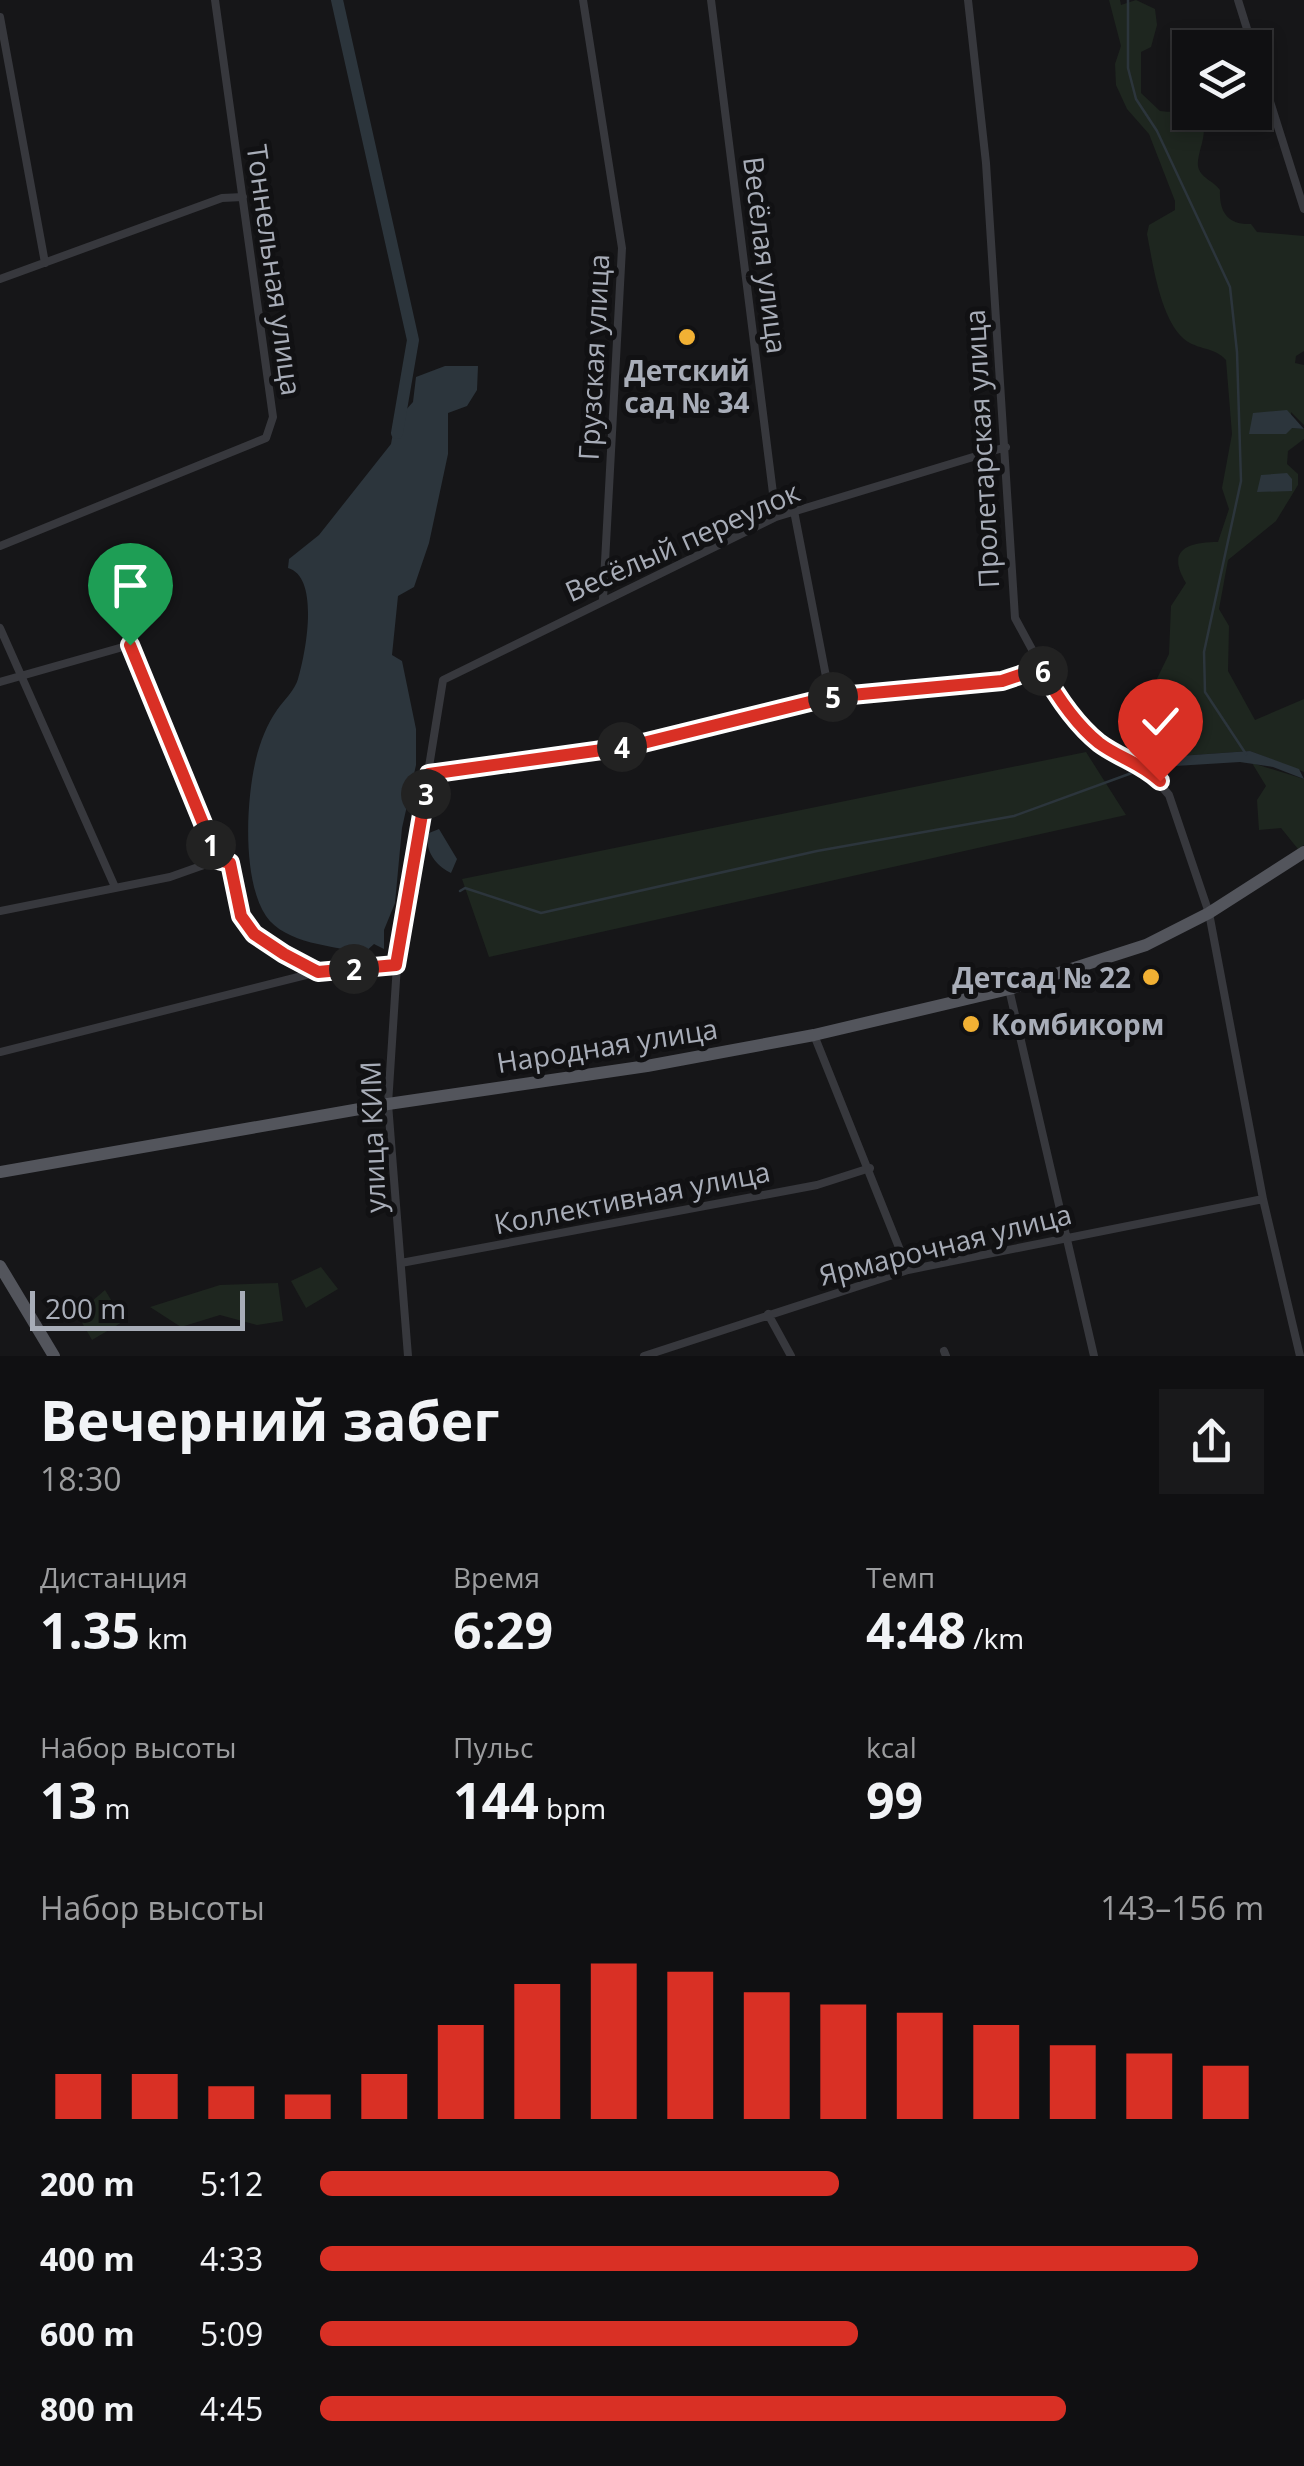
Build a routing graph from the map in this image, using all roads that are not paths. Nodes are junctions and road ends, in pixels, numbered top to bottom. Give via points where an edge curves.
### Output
1 (215, 0) edge
2 (583, 0) edge
3 (712, 0) edge
4 (968, 0) edge
5 (1238, 0) edge
6 (0, 17) edge
7 (1247, 30) edge
8 (1272, 108) edge
9 (243, 198) junction
10 (1304, 208) edge
11 (46, 263) junction
12 (0, 280) edge
13 (1006, 446) junction
14 (794, 511) junction
15 (776, 516) junction
16 (0, 546) edge
17 (604, 599) junction
18 (0, 628) edge
19 (1041, 668) junction
20 (22, 677) junction
21 (442, 680) joint
22 (0, 682) edge
23 (830, 697) junction
24 (429, 774) junction
25 (1304, 852) edge
26 (218, 860) junction
27 (115, 887) junction
28 (0, 910) edge
29 (1208, 913) junction
30 (396, 965) junction
31 (318, 972) junction
32 (1009, 989) junction
33 (814, 1035) junction
34 (0, 1052) edge
35 (388, 1104) junction
36 (870, 1168) junction
37 (0, 1172) edge
38 (1262, 1199) junction
39 (1066, 1236) junction
40 (401, 1263) junction
41 (0, 1266) edge
42 (908, 1270) junction
43 (768, 1314) junction
44 (54, 1356) edge
45 (408, 1356) edge
46 (644, 1356) edge
47 (791, 1356) edge
48 (1094, 1356) edge
49 (1300, 1356) edge

1 - 9 street, Тоннельная улица
2 - 17 street, Грузская улица via 622,248
3 - 15 street, Весёлая улица
4 - 13 street, Пролетарская улица
5 - 7 street
6 - 11 street
8 - 10 street
9 - 11 street via 222,198
9 - 16 street, Тоннельная улица via 273,417 266,438
11 - 12 street
13 - 14 street, Весёлый переулок
13 - 19 street, Пролетарская улица via 1014,618
14 - 15 street, Весёлый переулок
14 - 23 street
15 - 17 street, Весёлый переулок
17 - 21 street, Весёлый переулок
18 - 20 street
19 - 23 street via 1002,681
19 - 29 street, Пролетарская улица via 1060,703 1100,744 1142,764 1170,795
20 - 22 street
20 - 26 street via 130,645
20 - 27 street
21 - 24 street, улица КИМ
23 - 24 street via 631,746
24 - 30 street, улица КИМ
25 - 29 main road, Народная улица
26 - 27 street
26 - 31 street via 230,863 241,916 254,934
27 - 28 street
29 - 32 main road, Народная улица via 1146,946
29 - 38 street, Пролетарская улица
30 - 31 street
30 - 35 street, улица КИМ
31 - 34 street
32 - 33 main road, Народная улица
32 - 39 street
33 - 35 main road, Народная улица
33 - 36 street
35 - 37 main road, Народная улица
35 - 40 street, улица КИМ
36 - 40 street, Коллективная улица via 817,1185
36 - 42 street
38 - 39 street, Ярмарочная улица
38 - 49 street, Пролетарская улица
39 - 42 street, Ярмарочная улица
39 - 48 street
40 - 45 street, улица КИМ
41 - 44 main road
42 - 43 street, Ярмарочная улица
43 - 46 street, Ярмарочная улица
43 - 47 street

